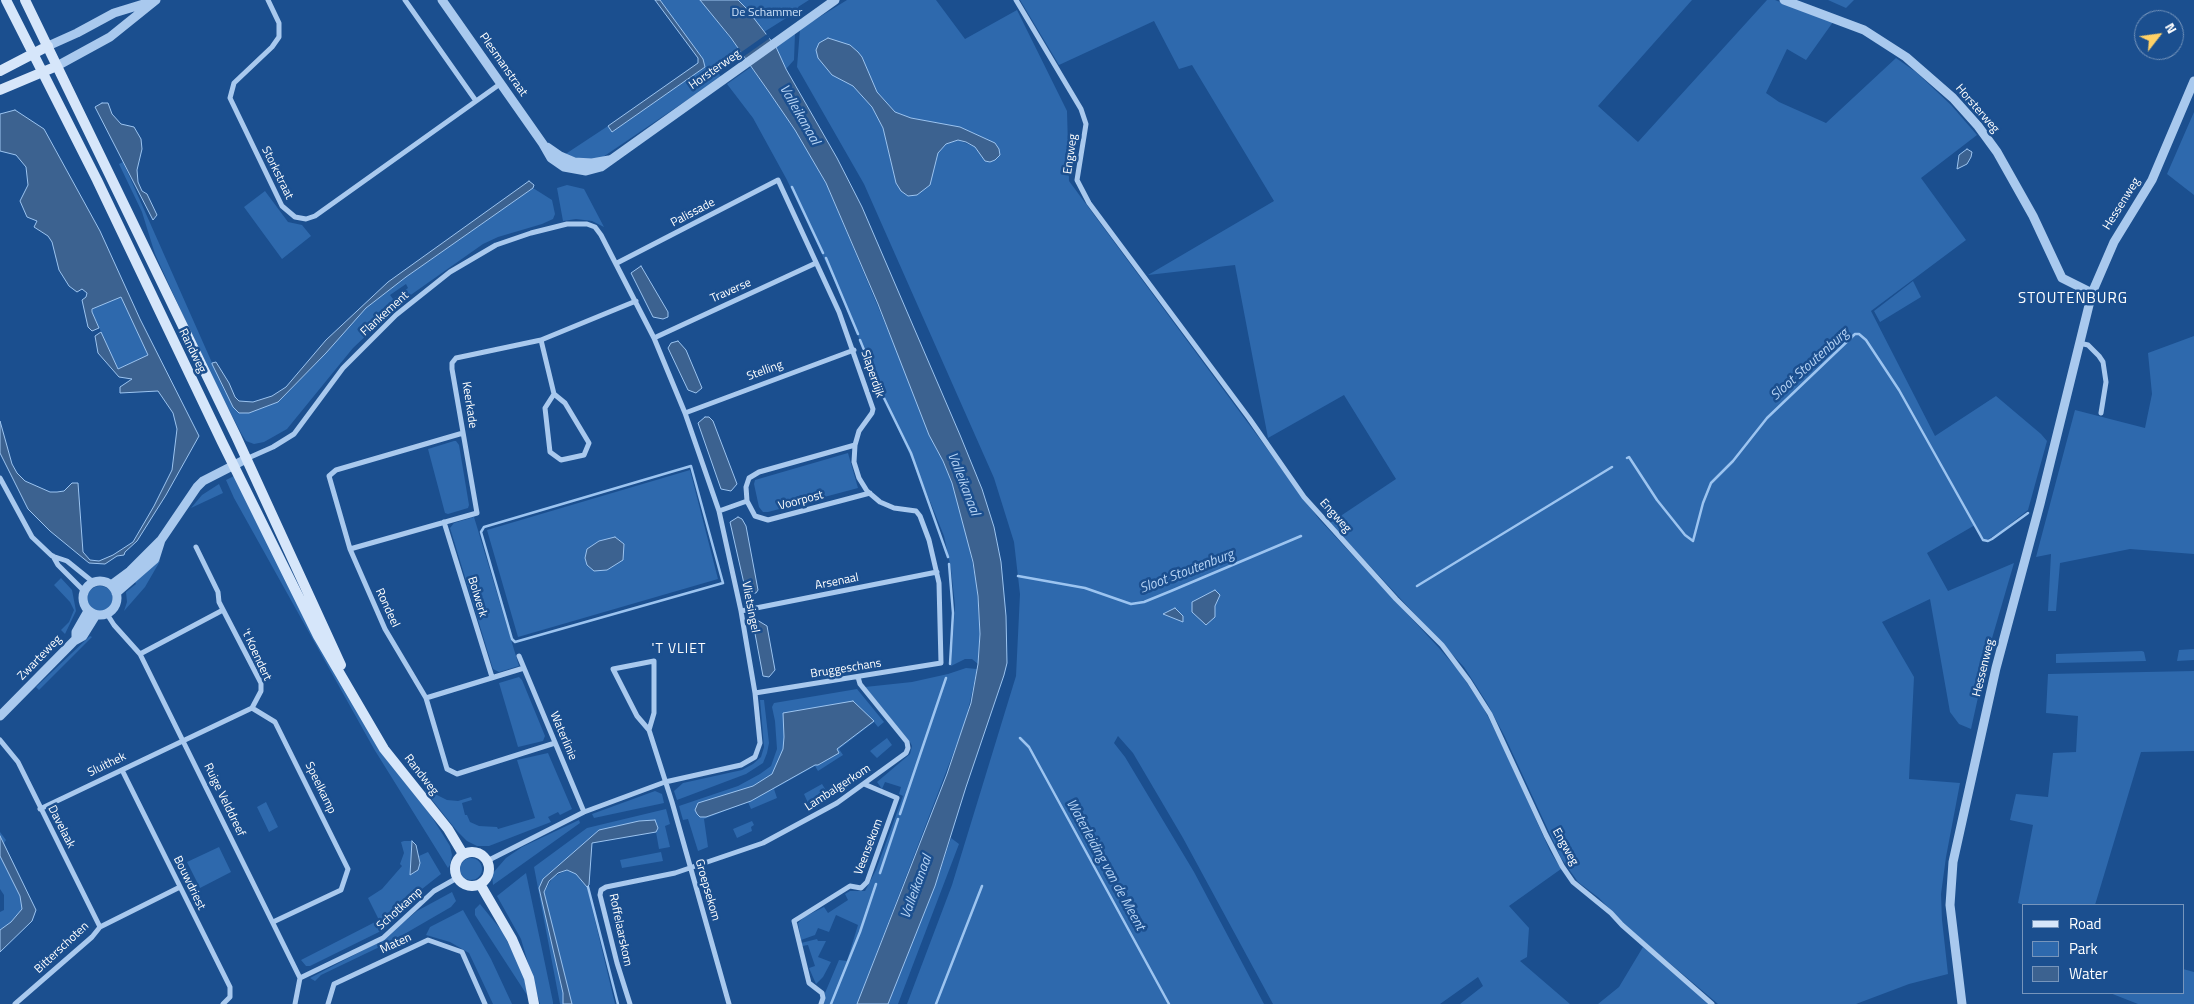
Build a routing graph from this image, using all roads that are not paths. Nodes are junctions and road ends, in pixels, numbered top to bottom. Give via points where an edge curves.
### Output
1 (6, 0) edge
2 (25, 0) edge
3 (156, 0) edge
4 (268, 0) edge
5 (405, 0) edge
6 (442, 0) edge
7 (835, 0) edge
8 (1016, 0) edge
9 (1784, 0) edge
10 (48, 46) junction
11 (33, 54) junction
12 (57, 66) junction
13 (0, 71) edge
14 (42, 72) junction
15 (2194, 81) edge
16 (500, 84) junction
17 (0, 90) edge
18 (476, 101) junction
19 (592, 166) joint
20 (778, 180) joint
21 (567, 224) joint
22 (617, 263) junction
23 (816, 263) junction
24 (2092, 293) junction
25 (636, 302) junction
26 (654, 338) junction
27 (540, 340) junction
28 (2079, 343) junction
29 (854, 350) junction
30 (554, 394) junction
31 (685, 413) junction
32 (2101, 413) dead end
33 (463, 433) junction
34 (855, 445) junction
35 (246, 460) junction
36 (234, 465) junction
37 (0, 478) edge
38 (870, 493) junction
39 (747, 501) junction
40 (718, 510) junction
41 (444, 522) junction
42 (161, 540) junction
43 (196, 547) dead end
44 (350, 549) junction
45 (52, 556) junction
46 (937, 572) junction
47 (93, 582) junction
48 (111, 585) junction
49 (84, 591) junction
50 (116, 593) junction
51 (223, 610) junction
52 (741, 611) junction
53 (92, 613) junction
54 (107, 614) junction
55 (140, 654) junction
56 (519, 656) dead end
57 (941, 663) joint
58 (524, 668) junction
59 (492, 677) junction
60 (858, 677) junction
61 (755, 693) junction
62 (426, 698) junction
63 (252, 708) junction
64 (361, 711) junction
65 (0, 716) edge
66 (649, 730) junction
67 (0, 740) edge
68 (182, 740) junction
69 (555, 743) junction
70 (122, 770) junction
71 (665, 782) junction
72 (864, 784) junction
73 (40, 809) junction
74 (584, 812) junction
75 (463, 854) junction
76 (487, 861) junction
77 (690, 868) junction
78 (457, 878) junction
79 (480, 884) junction
80 (180, 887) junction
81 (273, 922) junction
82 (100, 927) junction
83 (300, 978) junction
84 (15, 1004) edge
85 (223, 1004) edge
86 (295, 1004) edge
87 (328, 1004) edge
88 (485, 1004) edge
89 (534, 1004) edge
90 (630, 1004) edge
91 (729, 1004) edge
92 (821, 1004) edge
93 (1712, 1004) edge
94 (1962, 1004) edge

1 - 11 main road, Randweg
2 - 10 main road, Randweg
3 - 10 street via 114,13
3 - 12 street via 110,37
4 - 18 street, Storkstraat via 279,23 279,37 272,48 236,80 230,98 282,206 295,217 306,219 315,216
5 - 18 street
6 - 16 street, Plesmanstraat
7 - 19 street, Horsterweg via 601,167
8 - 93 street, Engweg via 1081,108 1086,124 1077,180 1089,203 1304,497 1442,645 1469,681 1503,740 1558,858 1574,882
9 - 24 street, Horsterweg via 1864,30 1906,57 1947,93 1997,152 2033,216 2062,278
10 - 11 main road
10 - 12 main road, Randweg
11 - 13 main road
11 - 14 main road, Randweg
12 - 14 main road
12 - 35 main road, Randweg
14 - 17 main road
14 - 36 main road, Randweg
15 - 24 street, Hessenweg via 2152,180 2111,247
16 - 18 street, Storkstraat
16 - 19 street, Plesmanstraat via 551,158 575,171
20 - 22 street, Palissade
20 - 23 street, Slaperdijk
21 - 22 street, Vlietsingel via 595,227
21 - 35 street, Flankement via 502,242 438,281 396,315 343,368 294,434
22 - 25 street, Vlietsingel
23 - 26 street, Traverse
23 - 29 street, Slaperdijk
24 - 28 street, Hessenweg
25 - 26 street, Vlietsingel
25 - 27 street, Keerkade
26 - 31 street, Vlietsingel
27 - 30 street
27 - 33 street, Keerkade via 460,356 454,360 452,368
28 - 32 street via 2088,345 2102,362 2106,382
28 - 94 street, Hessenweg via 1996,668 1953,862 1950,905
29 - 31 street, Stelling
29 - 34 street, Slaperdijk via 873,409 859,431
30 - 30 street via 545,408 550,452 560,460 584,455 589,442 565,403
31 - 40 street, Vlietsingel
33 - 41 street, Keerkade via 477,513
33 - 44 street, Rondeel via 336,470 329,476
34 - 38 street, Slaperdijk via 856,470
34 - 39 street via 759,472 749,478
35 - 36 street
35 - 64 main road, Randweg
36 - 42 street via 212,475 197,488
36 - 64 main road, Randweg via 318,636
37 - 45 street via 32,538
38 - 39 street, Voorpost via 768,520 755,516
38 - 46 street, Slaperdijk via 887,505 916,511 929,540
39 - 40 street
40 - 52 street, Vlietsingel
41 - 44 street, Keerkade
41 - 59 street, Bolwerk
42 - 48 street
42 - 50 street via 155,559
43 - 51 street, 't Koendert
44 - 62 street, Rondeel via 385,629
45 - 47 street via 67,561
45 - 49 street
46 - 52 street, Arsenaal
46 - 57 street, Slaperdijk
47 - 48 street
47 - 49 street
48 - 50 street
49 - 53 street via 82,599
50 - 54 street via 116,605
51 - 55 street
51 - 63 street, 't Koendert via 261,683 261,691
52 - 61 street, Vlietsingel
53 - 54 street
53 - 65 street, Zwarteweg via 76,632 76,639
54 - 55 street, Ruige Velddreef
55 - 68 street, Ruige Velddreef
56 - 58 street, Waterlinie
57 - 60 street, Bruggeschans
58 - 59 street
58 - 69 street, Waterlinie
59 - 62 street
60 - 61 street, Bruggeschans
60 - 72 street, Lambalgerkom via 860,684 907,742 908,748 906,753
61 - 71 street, Vlietsingel via 760,744 755,757 742,765
62 - 69 street, Rondeel via 447,769 457,774
63 - 68 street
63 - 81 street, Speelkamp via 275,722 348,868 341,890
64 - 75 main road, Randweg via 384,749 448,829
66 - 66 street via 637,716 613,669 654,661 654,713
66 - 71 street, Groepsekom
67 - 73 street, Davelaak via 18,762
68 - 70 street, Sluithek
68 - 81 street, Ruige Velddreef
69 - 74 street, Waterlinie
70 - 73 street, Sluithek
70 - 80 street, Bouwdriest
71 - 74 street, Vlietsingel
71 - 77 street, Groepsekom
72 - 77 street, Lambalgerkom via 803,823 763,843
72 - 92 street, Veensekom via 897,798 867,882 861,888 850,886 794,921 809,983 822,993
73 - 82 street, Davelaak
74 - 76 street, Vlietsingel
75 - 76 main road via 477,852
75 - 78 main road via 454,868
76 - 79 main road via 488,874
77 - 90 street, Roffelaarskom via 601,890 617,964
77 - 91 street, Groepsekom
78 - 79 main road via 468,886
78 - 83 street, Schotkamp via 434,892 383,938
79 - 89 main road via 512,940 529,978
80 - 82 street, Bitterschoten
80 - 85 street, Bouwdriest via 230,988 230,997
81 - 83 street, Ruige Velddreef
82 - 84 street, Bitterschoten
83 - 86 street
87 - 88 street, Maten via 334,984 428,940 462,952

